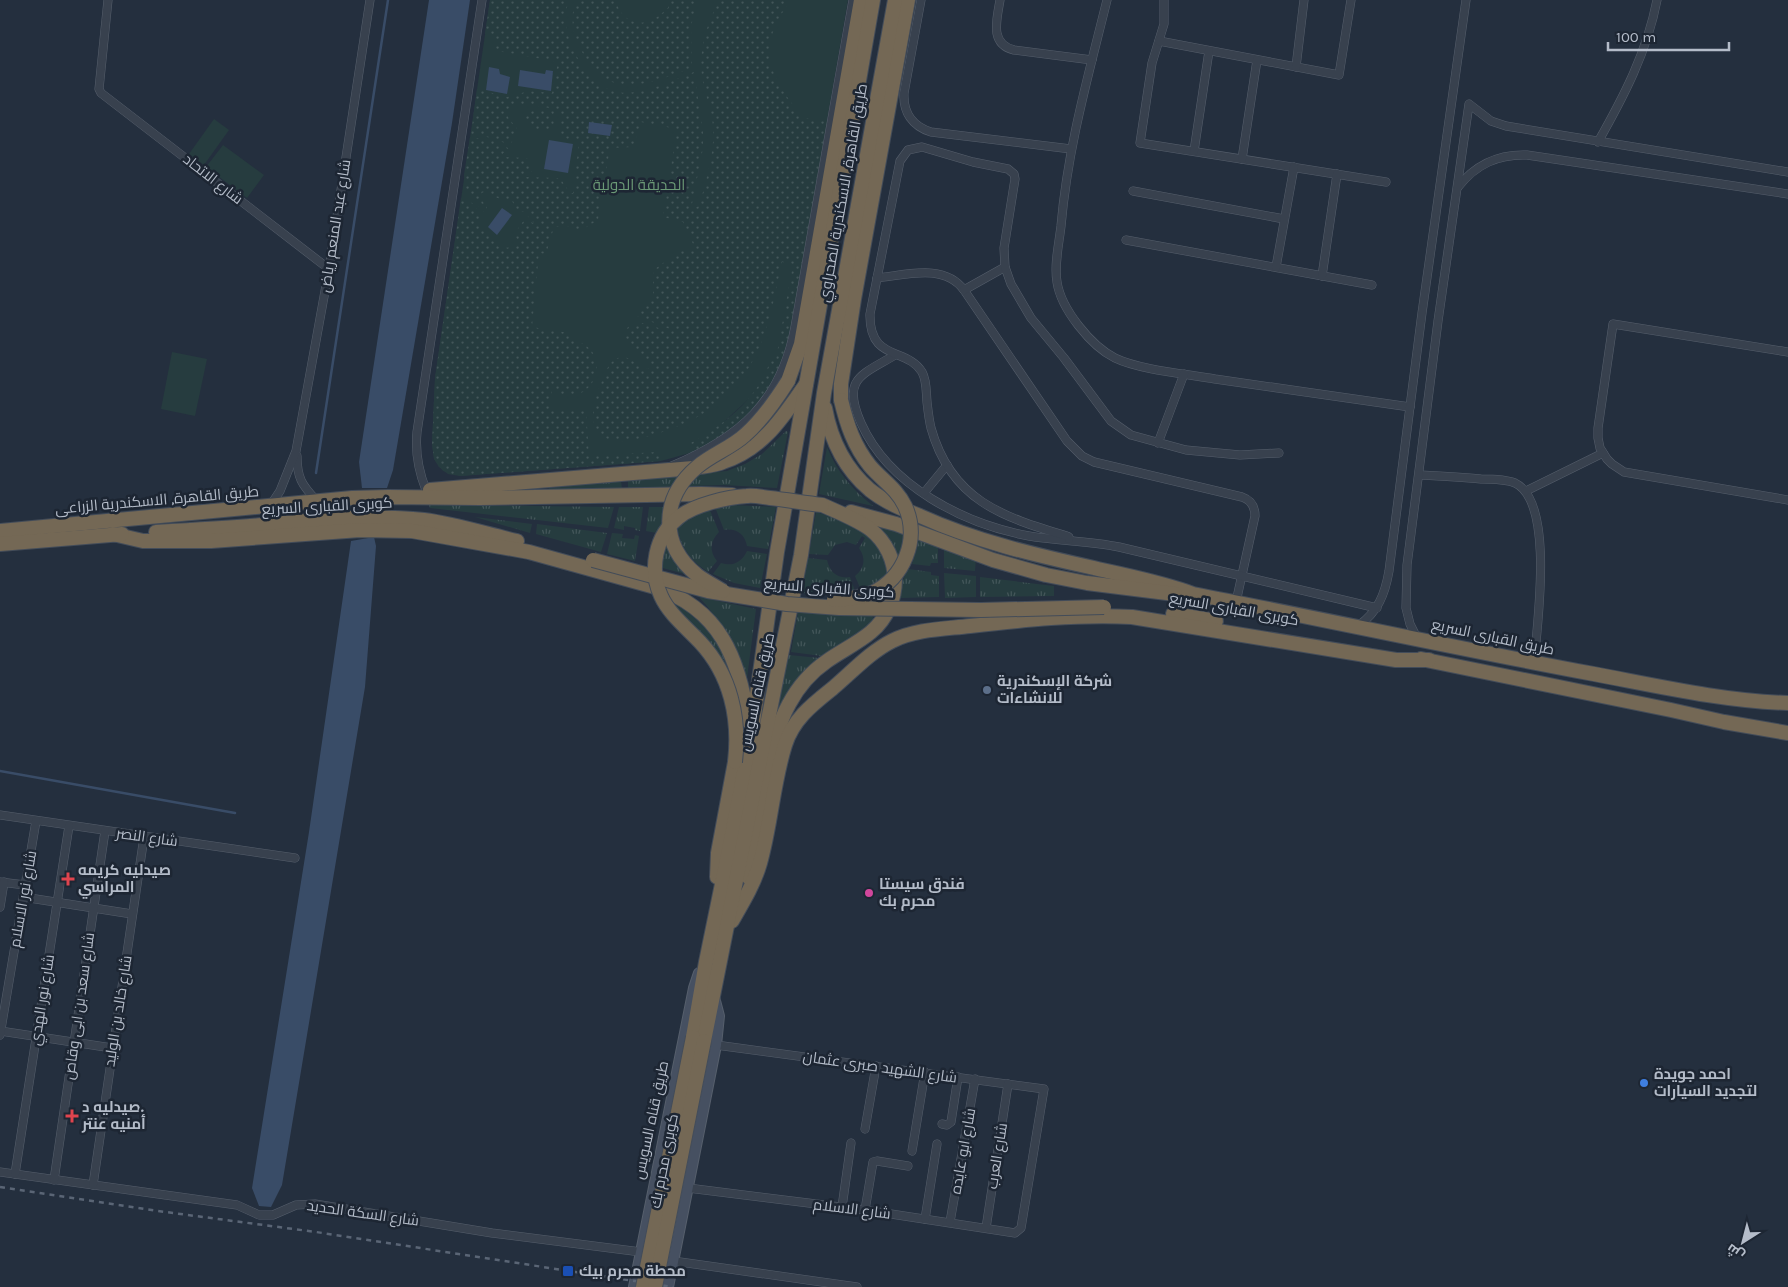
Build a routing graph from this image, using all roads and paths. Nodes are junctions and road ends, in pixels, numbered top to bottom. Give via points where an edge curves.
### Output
1 (108, 0) edge
2 (370, 0) edge
3 (482, 0) edge
4 (853, 0) edge
5 (861, 0) edge
6 (873, 0) edge
7 (895, 0) edge
8 (908, 0) edge
9 (921, 0) edge
10 (1000, 0) edge
11 (1107, 0) edge
12 (1164, 0) edge
13 (1304, 0) edge
14 (1351, 0) edge
15 (1466, 0) edge
16 (1657, 0) edge
17 (1159, 41) junction
18 (1209, 51) junction
19 (1092, 60) junction
20 (1257, 60) junction
21 (1296, 67) junction
22 (1598, 142) junction
23 (1071, 150) junction
24 (1194, 151) junction
25 (1242, 159) junction
26 (1294, 167) junction
27 (1788, 172) edge
28 (1337, 174) junction
29 (1386, 182) dead end
30 (1457, 189) junction
31 (1133, 191) dead end
32 (1788, 194) edge
33 (1284, 219) junction
34 (1126, 240) dead end
35 (1005, 267) junction
36 (1276, 267) junction
37 (329, 269) junction
38 (1322, 276) junction
39 (877, 278) junction
40 (1372, 285) dead end
41 (964, 290) junction
42 (1788, 352) edge
43 (895, 355) junction
44 (1184, 374) junction
45 (808, 382) junction
46 (824, 393) junction
47 (1410, 407) junction
48 (1158, 443) junction
49 (296, 451) junction
50 (1279, 453) dead end
51 (1603, 453) junction
52 (947, 465) junction
53 (661, 470) junction
54 (1420, 475) junction
55 (426, 490) junction
56 (1526, 491) junction
57 (924, 493) junction
58 (748, 496) junction
59 (388, 497) junction
60 (316, 500) junction
61 (1788, 500) edge
62 (822, 505) junction
63 (270, 506) junction
64 (0, 531) edge
65 (113, 534) junction
66 (1069, 540) junction
67 (0, 544) edge
68 (1242, 577) junction
69 (1194, 594) junction
70 (732, 596) junction
71 (1236, 602) junction
72 (815, 607) junction
73 (1377, 608) junction
74 (1358, 626) junction
75 (1417, 638) junction
76 (1429, 660) junction
77 (1534, 663) junction
78 (1788, 703) edge
79 (1788, 733) edge
80 (750, 737) junction
81 (0, 815) edge
82 (36, 821) junction
83 (69, 826) junction
84 (105, 831) junction
85 (144, 837) junction
86 (295, 858) dead end
87 (2, 882) edge
88 (25, 885) junction
89 (23, 897) junction
90 (719, 898) junction
91 (58, 902) junction
92 (743, 902) junction
93 (0, 907) edge
94 (93, 908) junction
95 (132, 914) junction
96 (728, 928) junction
97 (706, 962) junction
98 (0, 1031) edge
99 (0, 1036) edge
100 (36, 1037) junction
101 (704, 1041) junction
102 (74, 1042) junction
103 (112, 1048) junction
104 (876, 1066) junction
105 (925, 1072) junction
106 (958, 1077) junction
107 (975, 1080) junction
108 (1008, 1084) junction
109 (942, 1124) dead end
110 (865, 1129) dead end
111 (851, 1143) dead end
112 (937, 1144) dead end
113 (912, 1151) dead end
114 (908, 1166) dead end
115 (0, 1172) edge
116 (14, 1174) junction
117 (54, 1180) junction
118 (92, 1185) junction
119 (688, 1188) junction
120 (842, 1207) junction
121 (866, 1210) junction
122 (925, 1218) junction
123 (950, 1222) junction
124 (986, 1228) junction
125 (1016, 1233) joint
126 (641, 1252) junction
127 (673, 1261) junction
128 (634, 1287) edge
129 (643, 1287) edge
130 (655, 1287) edge
131 (668, 1287) edge
132 (857, 1287) edge

1 - 37 street, شارع الاتحاد via 99,89 103,94
2 - 37 street, شارع عبد المنعم رياض
3 - 55 street via 417,432 418,467
4 - 53 street via 787,360 761,406 738,430 710,448
5 - 70 highway, bridge via 801,344 788,381 745,435 699,465 684,479 672,501 669,526 676,552 698,575
6 - 45 highway, طريق القاهرة, الاسكندرية الصحراوي
7 - 46 highway, طريق القاهرة, الاسكندرية الصحراوي
8 - 72 highway, bridge via 854,299 841,400 846,424 863,457 901,498 910,524 910,542 901,568 879,589 860,597 834,600
9 - 23 street via 904,93 905,108 912,121 931,132
10 - 19 street via 996,32 1004,46
11 - 19 street
12 - 17 street via 1164,24
13 - 21 street
14 - 21 street via 1339,75
15 - 47 street
16 - 22 street via 1636,72
17 - 18 street
17 - 24 street via 1152,63 1140,143
18 - 20 street
18 - 24 street
19 - 23 street
20 - 21 street
20 - 25 street
22 - 27 street
22 - 30 street via 1498,124 1469,104
23 - 44 street via 1057,266 1058,289 1064,303 1092,340 1114,358
24 - 25 street
25 - 26 street
26 - 28 street
26 - 33 street
28 - 29 street
28 - 38 street
30 - 32 street via 1472,171 1492,160 1527,155
30 - 54 street
31 - 33 street
33 - 36 street
34 - 36 street
35 - 39 street via 1005,239 1015,179 1013,172 917,147 908,150 900,161
35 - 41 street
35 - 48 street via 1011,284 1038,328 1105,415 1124,431
36 - 38 street
37 - 49 street, شارع عبد المنعم رياض
38 - 40 street
39 - 41 street via 940,273 956,280
39 - 43 street via 871,326 878,342
41 - 68 street via 1067,441 1082,456 1094,462 1249,501 1255,516
42 - 51 street via 1613,324 1598,428
43 - 52 street via 912,361 924,376 932,428
43 - 57 street via 858,378 853,389 856,410 864,430 884,458
44 - 47 street
44 - 48 street
45 - 53 highway via 770,432 748,450 721,463
45 - 80 highway, طريق قناه السويس via 777,552
46 - 69 highway via 830,428 843,459 870,490 894,506 941,526 1020,550
46 - 96 highway, طريق قناه السويس via 801,555
47 - 73 street via 1389,571
48 - 50 street via 1221,454
49 - 60 street, شارع عبد المنعم رياض via 299,477
49 - 63 street, شارع عبد المنعم رياض via 280,491
51 - 56 street
51 - 61 street via 1617,469 1631,474
52 - 57 street
52 - 66 street via 967,490 993,509 1016,520 1068,536
53 - 55 highway
54 - 56 street via 1507,481
54 - 75 street via 1405,600
55 - 59 highway
56 - 77 street via 1533,505 1541,562
57 - 66 street via 961,514 1001,529
58 - 59 highway, كوبرى القبارى السريع, bridge
58 - 62 highway, كوبرى القبارى السريع, bridge
58 - 90 highway, bridge via 706,504 678,517 659,544 654,566 662,598 713,659 727,686 735,716 735,762 718,853
59 - 60 highway, كوبرى القبارى السريع
60 - 63 highway, طريق القاهرة, الاسكندرية الزراعى
62 - 69 highway, كوبرى القبارى السريع via 896,524 1022,569 1087,583
62 - 92 highway, bridge via 861,523 878,537 894,567 895,590 887,612 876,627 826,661 806,680 784,715 778,728
63 - 64 highway, طريق القاهرة, الاسكندرية الزراعى
65 - 67 highway, طريق القاهرة, الاسكندرية الزراعى
65 - 70 highway, كوبرى القبارى السريع, bridge via 330,519 425,520
65 - 80 highway via 143,541 212,541 360,530 412,531 529,552 655,587 689,602 715,626 734,662 741,684
66 - 68 street via 1119,547
68 - 71 street
68 - 73 street
69 - 71 highway, طريق القبارى السريع
70 - 72 highway, كوبرى القبارى السريع, bridge
71 - 74 highway, طريق القبارى السريع
72 - 76 highway, كوبرى القبارى السريع, bridge via 1146,610
73 - 74 street
74 - 75 highway, طريق القبارى السريع
75 - 77 highway, طريق القبارى السريع
76 - 79 highway
76 - 92 highway via 1396,660 1132,617 1079,616 977,625 903,636 880,648 808,709 794,725 784,746 756,876
77 - 78 highway, طريق القبارى السريع via 1716,696
80 - 90 highway, طريق قناه السويس
81 - 82 street, شارع النصر
82 - 83 street, شارع النصر
82 - 88 street, شارع نور الاسلام
83 - 84 street, شارع النصر
83 - 91 street, شارع نور الهدي
84 - 85 street, شارع النصر
84 - 94 street, شارع سعد بن ابى وقاص
85 - 86 street, شارع النصر
85 - 95 street, شارع خالد بن الوليد
87 - 88 street
87 - 93 street
88 - 89 street, شارع نور الاسلام
89 - 91 street
89 - 98 street, شارع نور الاسلام
90 - 97 highway, طريق قناه السويس
91 - 94 street
91 - 100 street, شارع نور الهدي
92 - 96 highway
94 - 95 street
94 - 102 street, شارع سعد بن ابى وقاص
95 - 103 street, شارع خالد بن الوليد
96 - 101 highway, طريق قناه السويس
97 - 101 highway, طريق قناه السويس
97 - 126 street, طريق قناه السويس via 694,988
98 - 99 street, شارع نور الاسلام
98 - 100 street
100 - 102 street
100 - 116 street, شارع نور الهدي
101 - 104 street, شارع الشهيد صبرى عثمان
101 - 119 street, طريق قناه السويس
101 - 129 highway, كوبرى محرم بك, bridge
101 - 130 highway, كوبرى محرم بك, bridge
102 - 103 street
102 - 117 street, شارع سعد بن ابى وقاص
103 - 118 street, شارع خالد بن الوليد
104 - 105 street, شارع الشهيد صبرى عثمان
104 - 110 street
105 - 106 street, شارع الشهيد صبرى عثمان
105 - 113 street
106 - 107 street, شارع الشهيد صبرى عثمان
106 - 109 street via 951,1122
107 - 108 street, شارع الشهيد صبرى عثمان
107 - 123 street, شارع ابو عايده
108 - 124 street, شارع العرب
108 - 125 street, شارع الشهيد صبرى عثمان via 1044,1089 1021,1228
111 - 120 street
112 - 122 street
114 - 121 street via 874,1162
115 - 116 street, شارع السكة الحديد
116 - 117 street, شارع السكة الحديد
117 - 118 street, شارع السكة الحديد
118 - 126 street, شارع السكة الحديد via 237,1205 259,1215 296,1205 315,1204 492,1233
119 - 120 street, شارع الاسلام
119 - 127 street, طريق قناه السويس
120 - 121 street, شارع الاسلام
121 - 122 street, شارع الاسلام
122 - 123 street, شارع الاسلام
123 - 124 street, شارع الاسلام
124 - 125 street, شارع الاسلام
126 - 128 street, طريق قناه السويس
127 - 131 street, طريق قناه السويس
127 - 132 street

